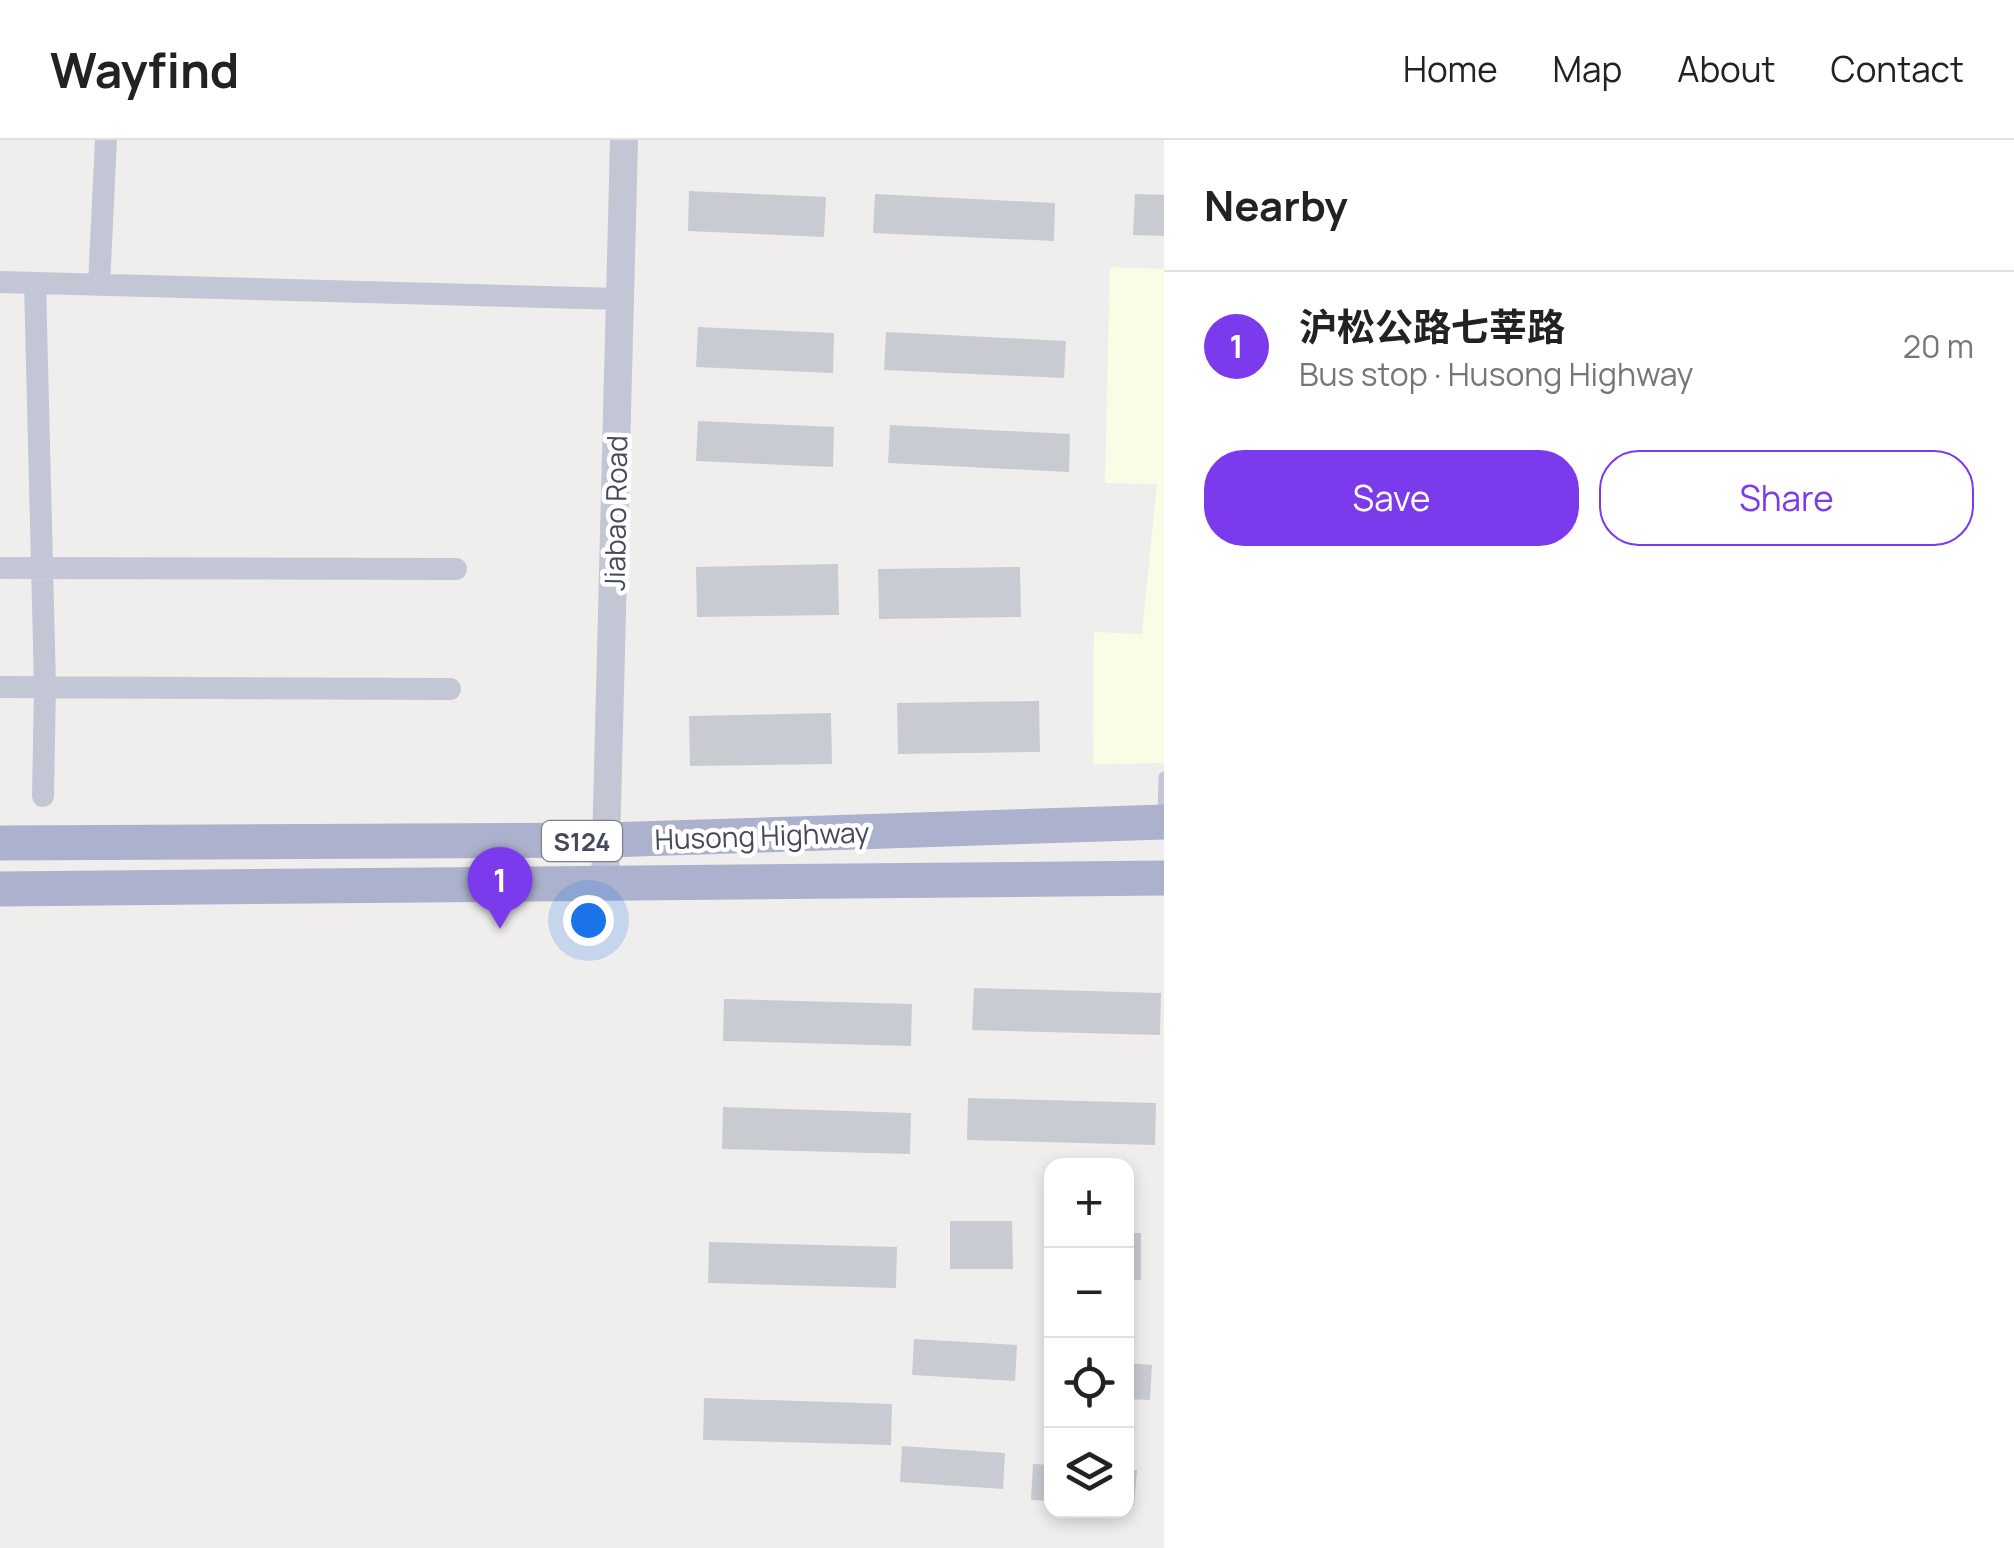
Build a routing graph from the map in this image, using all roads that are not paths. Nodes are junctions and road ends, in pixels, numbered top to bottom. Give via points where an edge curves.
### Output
1 (106, 140) edge
2 (624, 140) edge
3 (0, 282) edge
4 (35, 283) junction
5 (99, 285) junction
6 (620, 299) junction
7 (42, 567) junction
8 (0, 568) edge
9 (456, 569) dead end
10 (45, 687) junction
11 (0, 688) edge
12 (450, 689) dead end
13 (1164, 777) edge
14 (43, 796) dead end
15 (1163, 822) edge
16 (606, 840) junction
17 (0, 843) edge
18 (1164, 878) edge
19 (605, 886) junction
20 (0, 888) edge

1 - 5 street
2 - 6 street, Jiabao Road
3 - 4 street
4 - 5 street
4 - 7 street
5 - 6 street
6 - 16 street, Jiabao Road
7 - 8 street
7 - 9 street
7 - 10 street
10 - 11 street
10 - 12 street
10 - 14 street
13 - 15 lane
15 - 16 main road, Husong Highway / S124
16 - 17 main road, Husong Highway / S124
16 - 19 street, Jiabao Road
18 - 19 main road, Husong Highway / S124
19 - 20 main road, Husong Highway / S124

